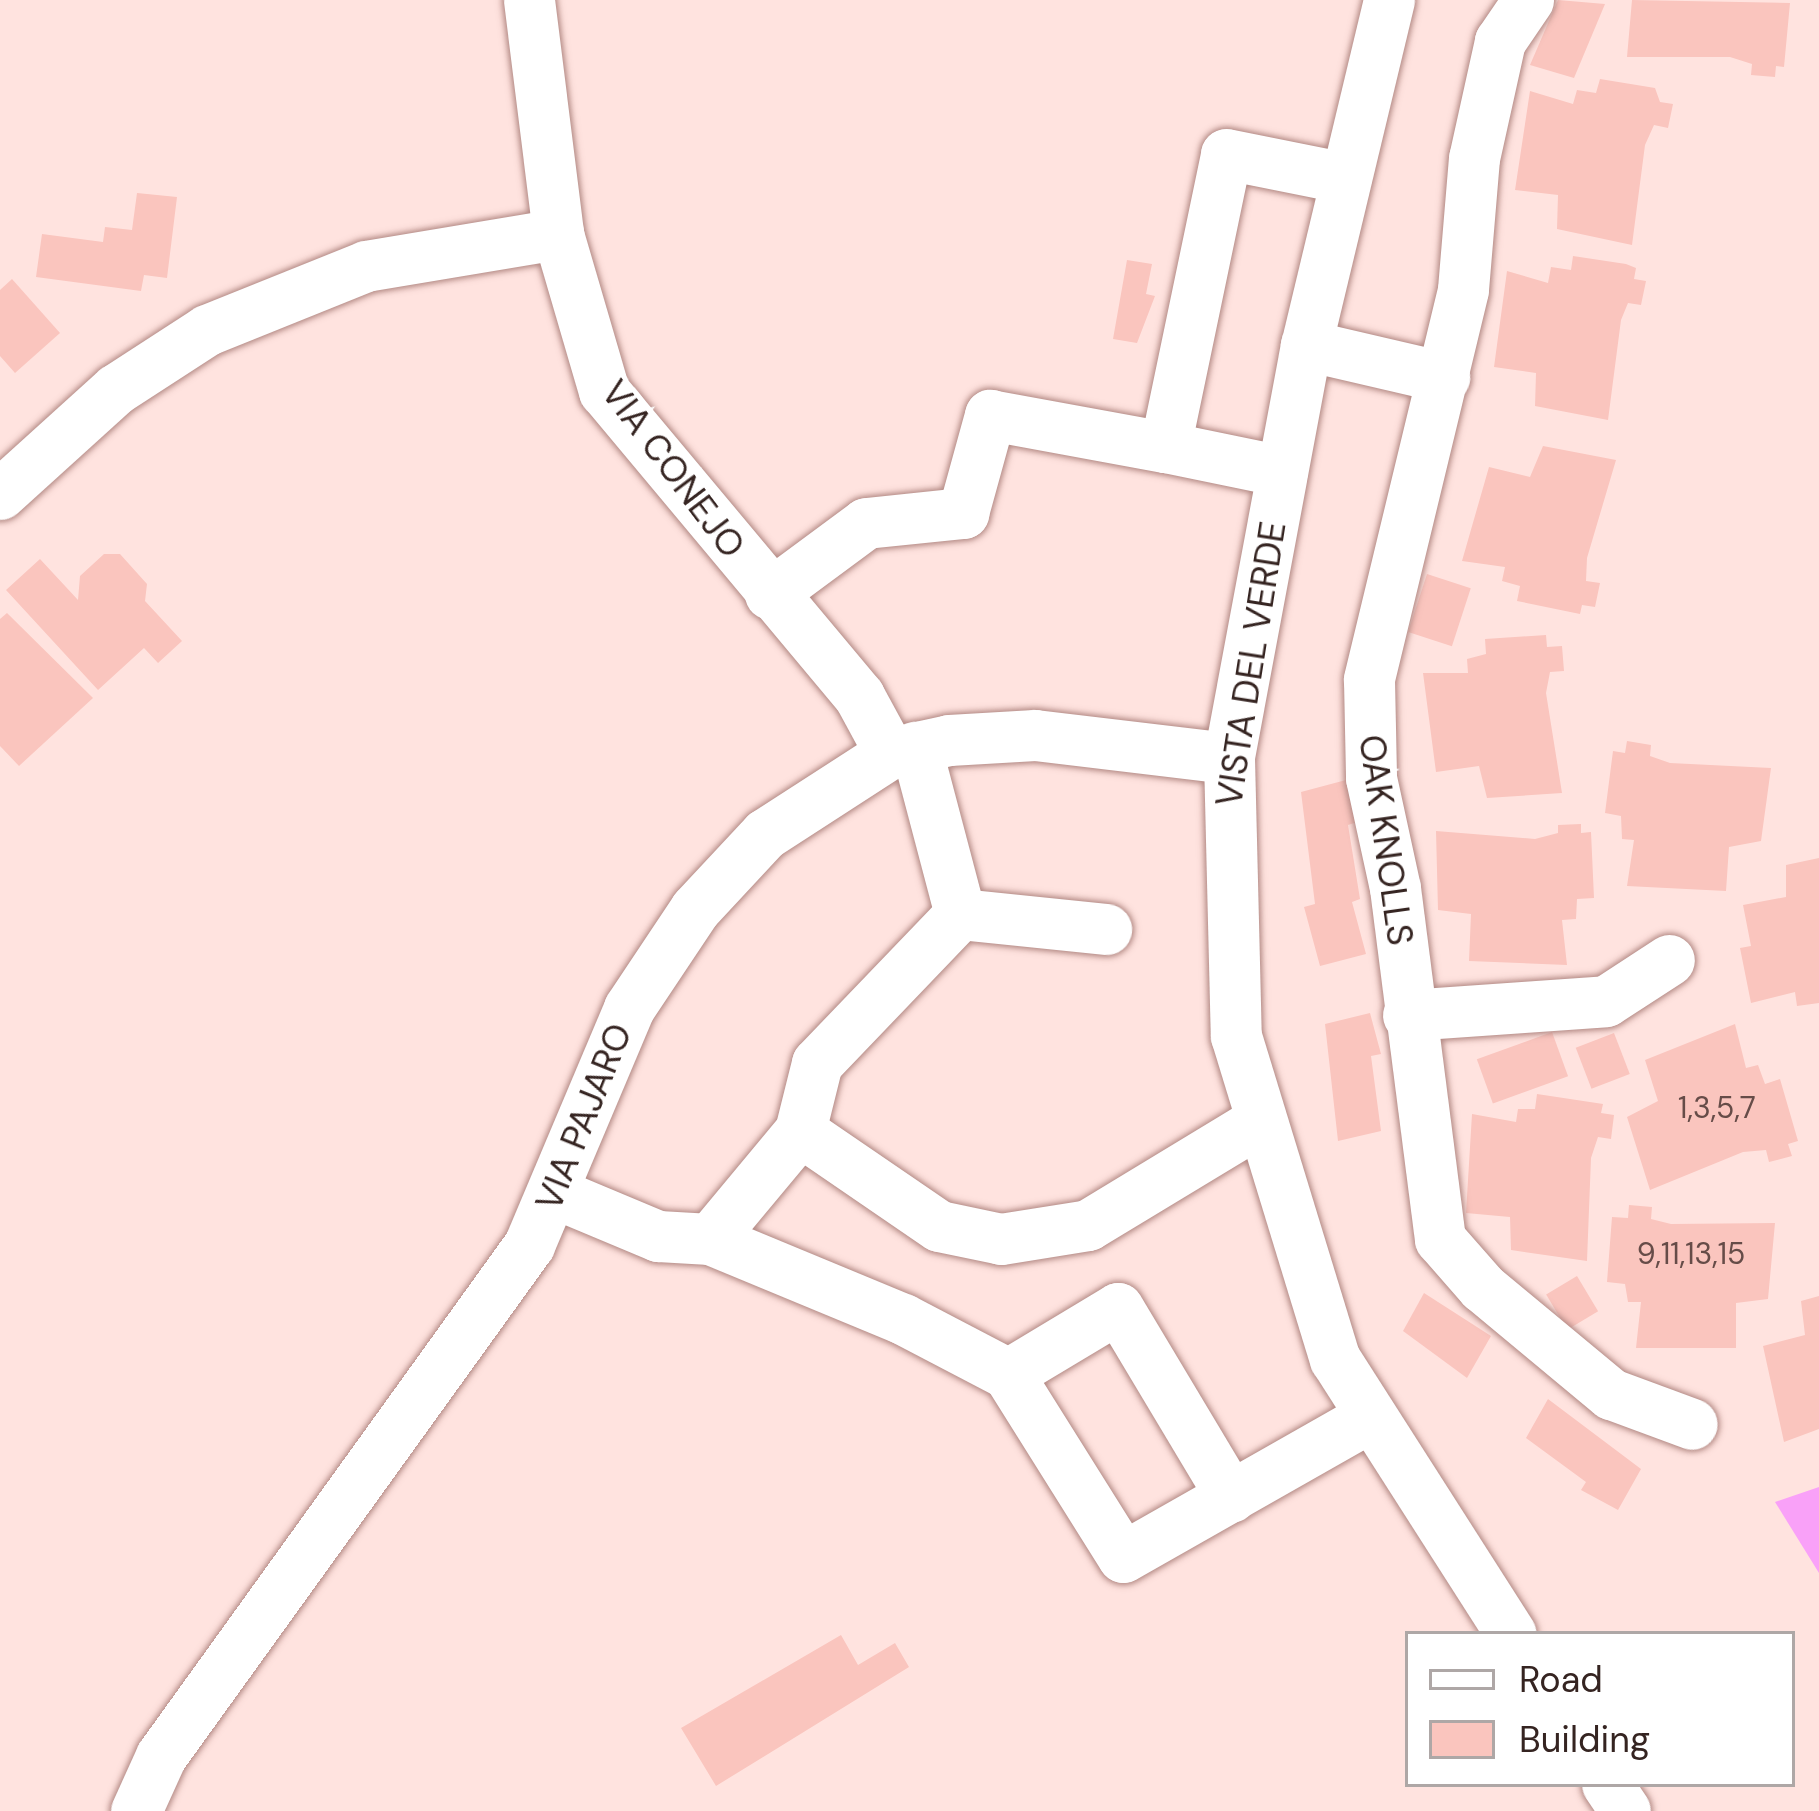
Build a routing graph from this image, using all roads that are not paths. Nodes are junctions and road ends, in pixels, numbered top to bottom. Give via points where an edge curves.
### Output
1 (530, 0) edge
2 (1389, 0) edge
3 (1528, 0) edge
4 (1346, 178) junction
5 (558, 234) junction
6 (1306, 345) junction
7 (1444, 377) junction
8 (1165, 447) junction
9 (1282, 471) junction
10 (0, 494) edge
11 (770, 594) junction
12 (903, 750) junction
13 (1229, 758) junction
14 (960, 914) junction
15 (1106, 929) dead end
16 (1669, 960) dead end
17 (1408, 1016) junction
18 (1260, 1121) junction
19 (800, 1131) junction
20 (555, 1193) junction
21 (710, 1239) junction
22 (1008, 1374) junction
23 (1371, 1416) junction
24 (1692, 1424) dead end
25 (1231, 1497) junction
26 (1509, 1631) edge
27 (136, 1811) edge

1 - 5 street, VIA CONEJO
2 - 4 street, VISTA DEL VERDE
3 - 7 street, OAK KNOLLS via 1500,41 1474,158 1463,290
4 - 6 street, VISTA DEL VERDE
4 - 8 street via 1226,154
5 - 10 street via 366,266 207,330 116,389
5 - 11 street, VIA CONEJO via 604,391
6 - 7 street
6 - 9 street, VISTA DEL VERDE
7 - 17 street, OAK KNOLLS via 1370,680 1371,778 1395,888
8 - 9 street
8 - 11 street via 990,415 963,512 866,523
9 - 13 street, VISTA DEL VERDE
11 - 12 street, VIA CONEJO
12 - 13 street, VIA PAJARO via 1035,735
12 - 14 street, VIA CONEJO
12 - 20 street, VIA PAJARO via 766,834 695,909 629,1008
13 - 18 street, VISTA DEL VERDE via 1236,1036
14 - 15 street
14 - 19 street via 817,1063
16 - 17 street via 1606,1001
17 - 24 street, OAK KNOLLS via 1440,1239 1482,1288 1611,1394
18 - 19 street via 1088,1225 1001,1239 938,1226
18 - 23 street, VISTA DEL VERDE via 1335,1360
19 - 21 street
20 - 21 street via 658,1236
20 - 27 street, VIA PAJARO via 530,1245 161,1756
21 - 22 street via 903,1319
22 - 25 street via 1123,1557
22 - 25 street via 1118,1308
23 - 25 street
23 - 26 street, VISTA DEL VERDE

